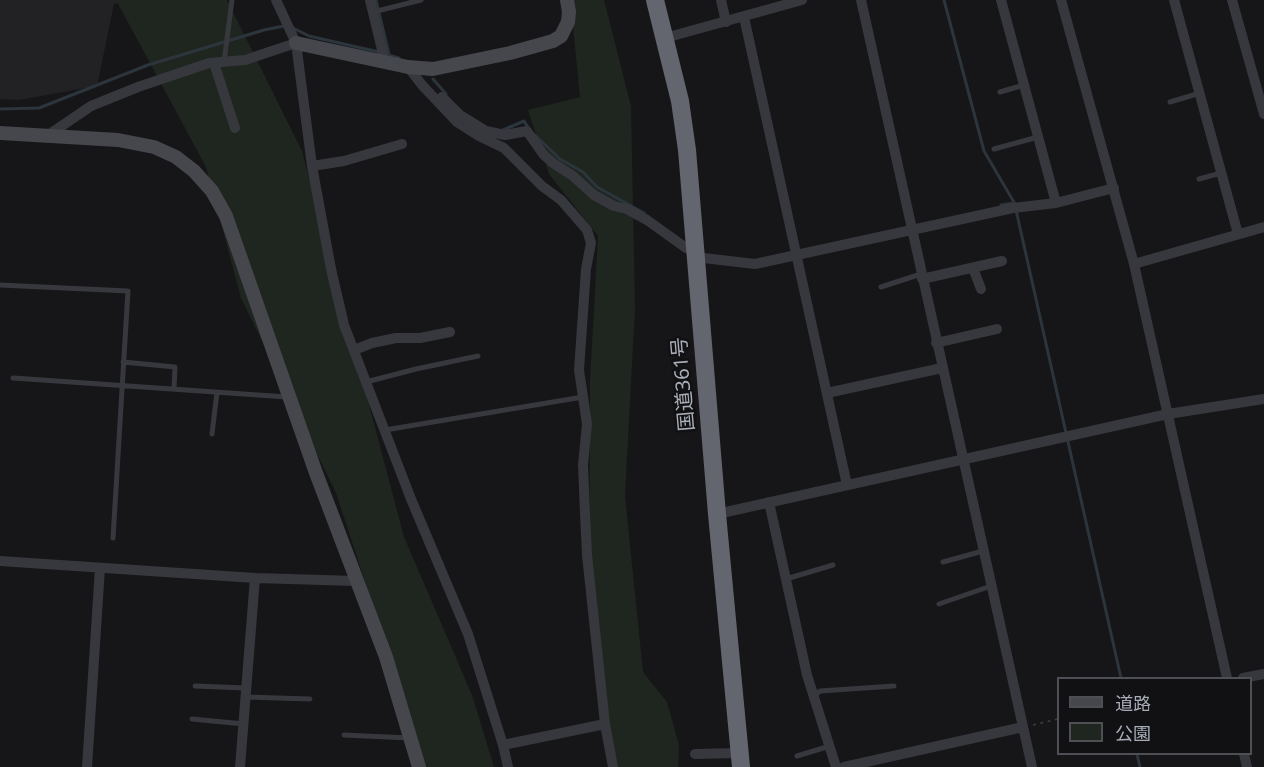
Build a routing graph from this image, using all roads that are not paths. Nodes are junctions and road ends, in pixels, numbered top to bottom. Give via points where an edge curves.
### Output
1 (232, 0) edge
2 (276, 0) edge
3 (370, 0) edge
4 (421, 0) edge
5 (567, 0) edge
6 (655, 0) edge
7 (721, 0) edge
8 (802, 0) edge
9 (861, 0) edge
10 (1001, 0) edge
11 (1061, 0) edge
12 (1174, 0) edge
13 (1232, 0) edge
14 (373, 12) junction
15 (744, 17) junction
16 (726, 22) junction
17 (665, 38) junction
18 (296, 43) junction
19 (219, 62) junction
20 (385, 62) junction
21 (408, 67) junction
22 (1024, 85) junction
23 (1000, 92) dead end
24 (1200, 93) junction
25 (1170, 102) dead end
26 (1264, 114) edge
27 (235, 128) dead end
28 (0, 134) edge
29 (47, 136) junction
30 (1038, 137) junction
31 (402, 144) dead end
32 (994, 149) dead end
33 (312, 166) junction
34 (1221, 173) junction
35 (1200, 179) dead end
36 (1114, 188) junction
37 (1056, 203) junction
38 (911, 227) junction
39 (1264, 227) edge
40 (1238, 234) junction
41 (695, 253) junction
42 (796, 254) junction
43 (1002, 261) dead end
44 (1134, 264) junction
45 (973, 268) junction
46 (921, 276) junction
47 (0, 285) edge
48 (881, 287) dead end
49 (981, 289) dead end
50 (997, 329) dead end
51 (450, 332) dead end
52 (936, 343) junction
53 (354, 350) junction
54 (478, 356) dead end
55 (123, 362) junction
56 (942, 368) junction
57 (13, 378) dead end
58 (365, 383) junction
59 (122, 385) junction
60 (174, 389) junction
61 (217, 392) junction
62 (827, 393) junction
63 (290, 397) junction
64 (583, 397) junction
65 (1264, 399) edge
66 (1168, 414) junction
67 (383, 431) junction
68 (212, 434) dead end
69 (962, 459) junction
70 (847, 485) junction
71 (770, 502) junction
72 (717, 514) junction
73 (113, 538) dead end
74 (983, 551) junction
75 (0, 561) edge
76 (943, 562) dead end
77 (833, 565) dead end
78 (100, 568) junction
79 (255, 578) junction
80 (786, 579) junction
81 (356, 581) junction
82 (991, 585) junction
83 (939, 604) dead end
84 (1264, 674) edge
85 (1227, 677) edge
86 (1249, 677) edge
87 (195, 686) dead end
88 (894, 686) dead end
89 (246, 692) junction
90 (814, 696) junction
91 (310, 699) dead end
92 (192, 719) dead end
93 (244, 724) junction
94 (605, 724) junction
95 (1023, 727) junction
96 (345, 735) dead end
97 (412, 739) junction
98 (503, 745) junction
99 (830, 746) junction
100 (695, 754) dead end
101 (797, 756) dead end
102 (741, 760) edge
103 (87, 767) edge
104 (240, 767) edge
105 (419, 767) edge
106 (508, 767) edge
107 (613, 767) edge
108 (836, 767) edge
109 (844, 767) edge
110 (1032, 767) edge

1 - 19 lane
2 - 18 street
3 - 14 street
4 - 14 lane
5 - 21 street via 568,22 561,36 553,41 433,69
6 - 17 highway, 国道361号
7 - 16 street
8 - 15 street
9 - 38 street
10 - 22 street
11 - 36 street
12 - 24 street
13 - 26 street
14 - 20 street
15 - 16 street
15 - 42 street
16 - 17 street
17 - 41 highway, 国道361号 via 687,150
18 - 19 street via 245,60
18 - 20 street
18 - 33 street
19 - 27 street
19 - 29 street via 91,106
20 - 21 street
21 - 41 street via 460,115 486,131 505,135 527,131 553,164 594,195 647,220
21 - 64 street via 457,122 504,148 561,200 587,230 591,243 579,370
22 - 23 lane
22 - 30 street
24 - 25 lane
24 - 34 street
28 - 29 street
29 - 63 street via 118,140 154,147 194,171 212,191 226,216
30 - 32 lane
30 - 37 street
31 - 33 street
33 - 53 street via 333,280
34 - 35 lane
34 - 40 street
36 - 37 street
36 - 44 street
37 - 38 street
38 - 42 street
38 - 46 street
39 - 40 street
40 - 44 street
41 - 42 street via 755,264
41 - 72 highway, 国道361号
42 - 62 street
43 - 45 street
44 - 66 street
45 - 46 street
45 - 49 street
46 - 48 lane
46 - 52 street
47 - 55 lane via 128,291
50 - 52 street
51 - 53 street via 396,338
52 - 56 street
53 - 58 street
54 - 58 lane
55 - 59 lane
55 - 60 lane via 175,367
56 - 62 street
56 - 69 street
57 - 59 lane
58 - 67 street
59 - 60 lane
59 - 73 lane
60 - 61 lane
61 - 63 lane
61 - 68 lane
62 - 70 street
63 - 81 street
64 - 67 lane
64 - 94 street via 587,424 583,465 587,555
65 - 66 street
66 - 69 street
66 - 85 street
67 - 98 street via 468,634
69 - 70 street
69 - 74 street
70 - 71 street
71 - 72 street
71 - 80 street
72 - 102 highway, 国道361号
74 - 76 lane
74 - 82 street
75 - 78 street
77 - 80 lane
78 - 79 street
78 - 103 street
79 - 81 street
79 - 89 street
80 - 90 street
81 - 97 street
82 - 83 lane
82 - 95 street
84 - 86 street
87 - 89 lane
88 - 90 lane via 820,692
89 - 91 lane
89 - 93 street
90 - 99 street
92 - 93 lane
93 - 104 street
94 - 98 street
94 - 107 street
95 - 109 street
95 - 110 street
96 - 97 lane
97 - 105 street
98 - 106 street
99 - 101 lane
99 - 108 street
100 - 102 street

